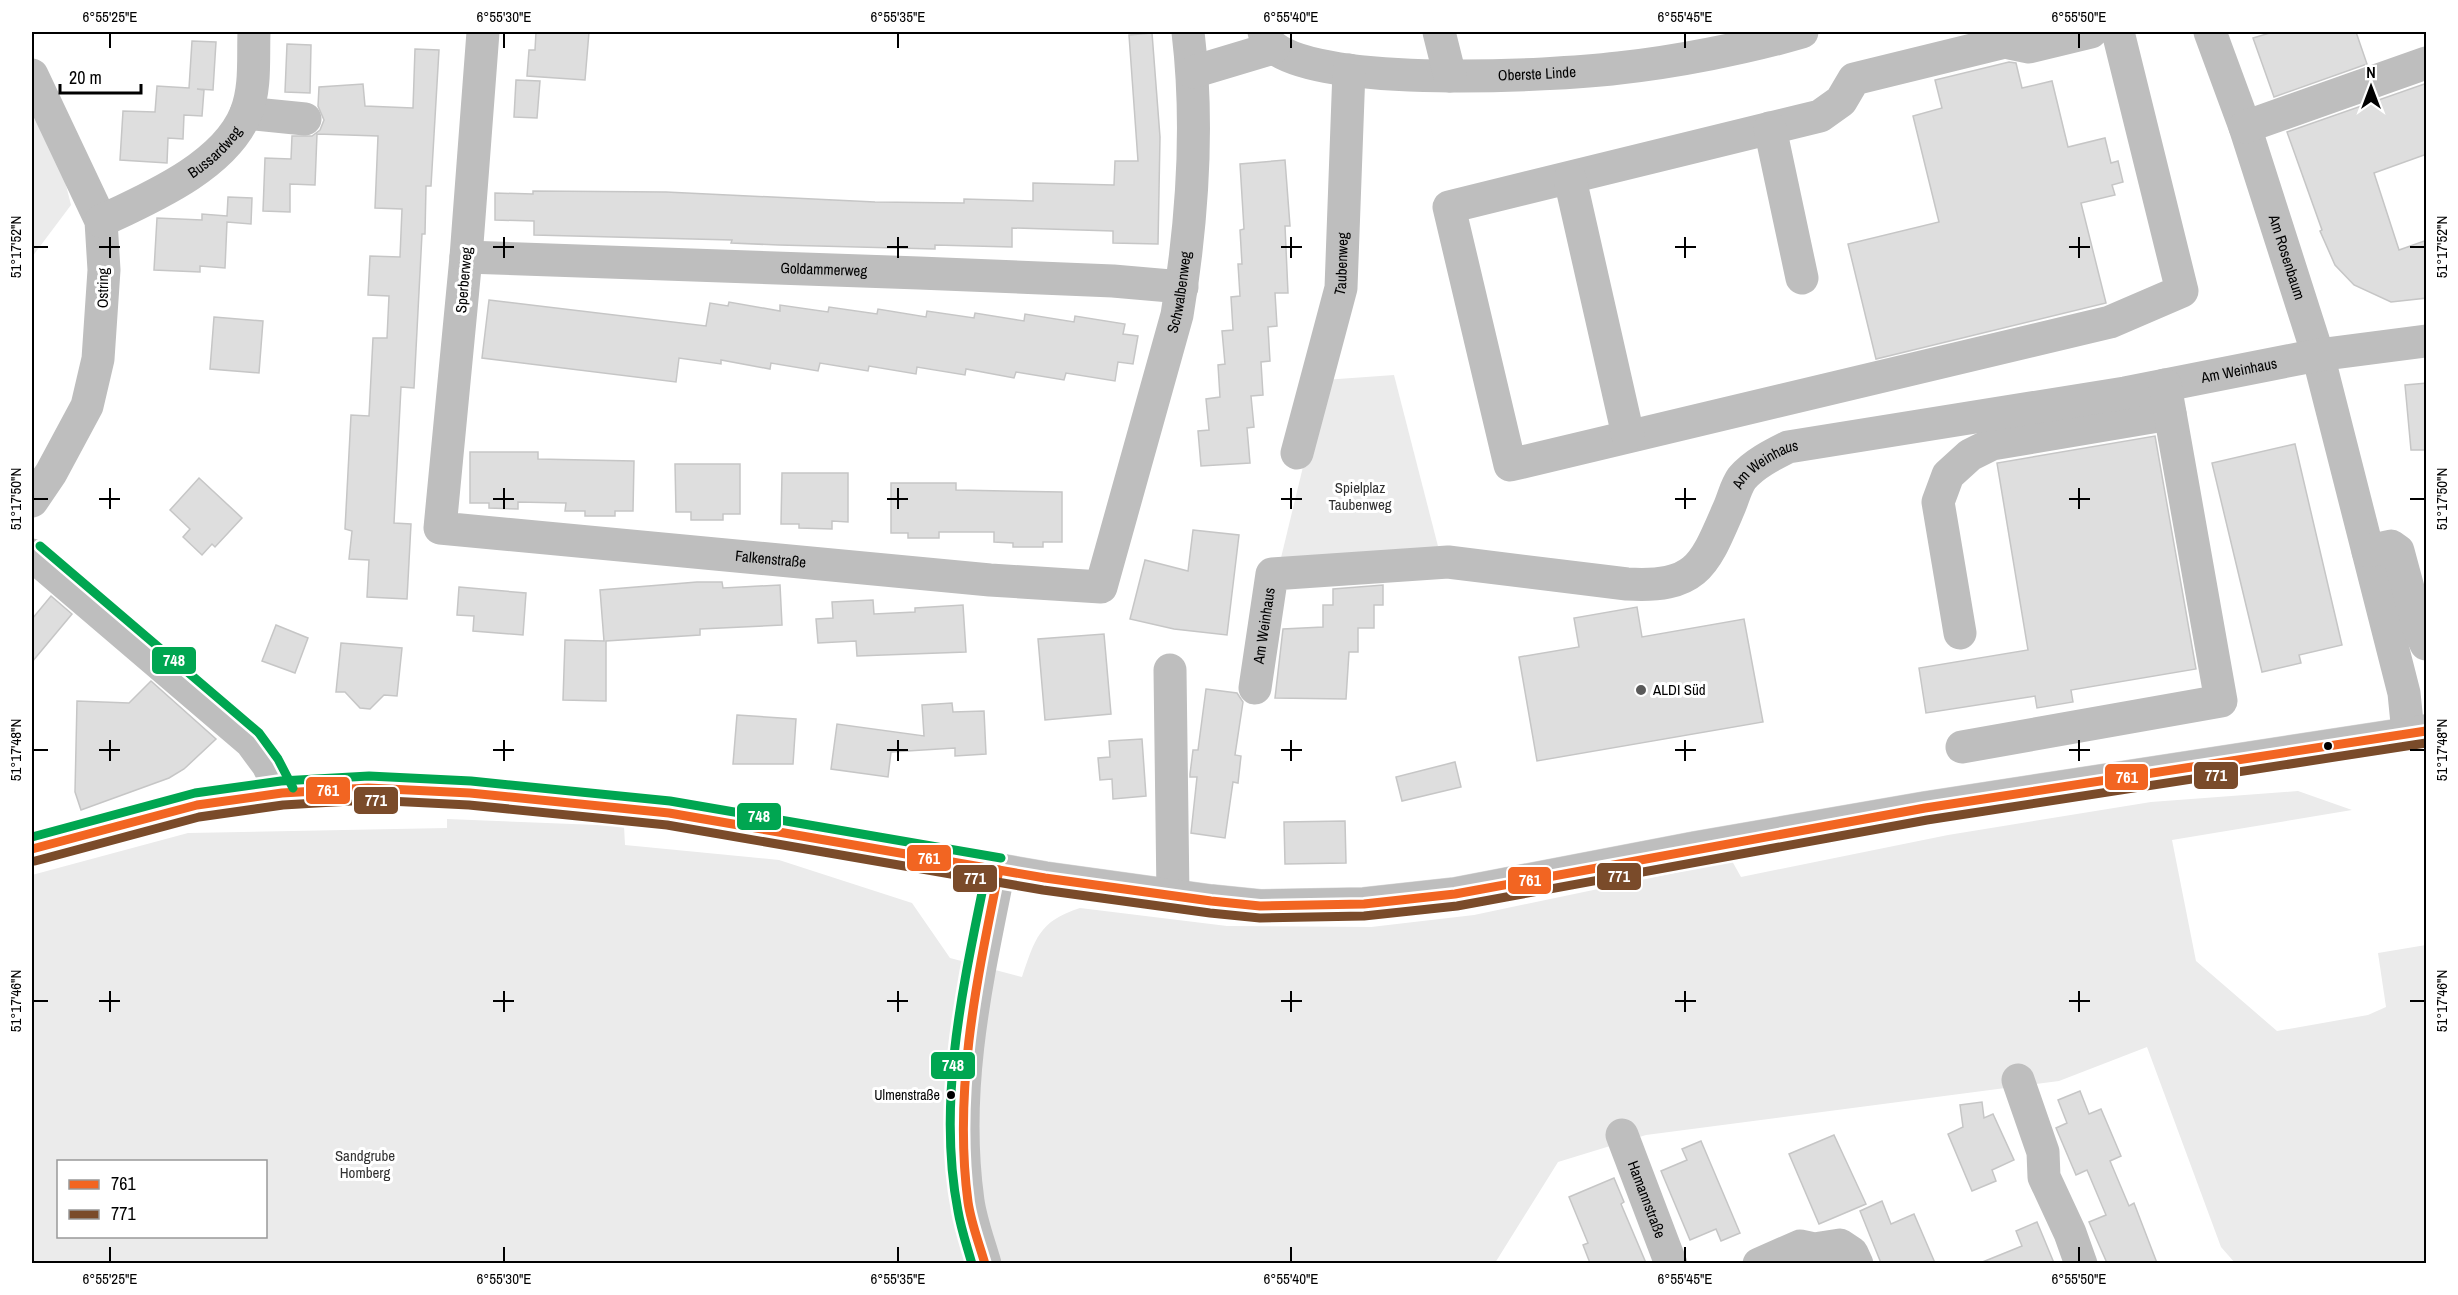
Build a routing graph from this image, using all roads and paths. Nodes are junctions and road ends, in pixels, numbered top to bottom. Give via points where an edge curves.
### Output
1 (254, 32) edge
2 (483, 32) edge
3 (1188, 32) edge
4 (1438, 32) edge
5 (1802, 32) edge
6 (2091, 32) edge
7 (2118, 32) edge
8 (2210, 32) edge
9 (1269, 40) edge
10 (2427, 63) edge
11 (1349, 70) junction
12 (1192, 72) junction
13 (32, 75) edge
14 (1450, 76) junction
15 (246, 113) junction
16 (305, 119) dead end
17 (2244, 127) junction
18 (1770, 128) junction
19 (1570, 178) junction
20 (102, 221) junction
21 (466, 257) junction
22 (1802, 278) dead end
23 (1182, 287) junction
24 (2427, 341) edge
25 (2318, 355) junction
26 (2168, 399) junction
27 (1629, 435) junction
28 (1297, 453) dead end
29 (32, 501) edge
30 (440, 528) joint
31 (2368, 551) junction
32 (32, 555) edge
33 (1101, 587) joint
34 (1960, 633) dead end
35 (2427, 644) edge
36 (1170, 670) dead end
37 (1255, 688) dead end
38 (2417, 732) edge
39 (1962, 747) dead end
40 (282, 793) junction
41 (32, 849) edge
42 (999, 870) junction
43 (1173, 896) junction
44 (2018, 1080) dead end
45 (1622, 1135) dead end
46 (985, 1263) edge
47 (1671, 1263) edge
48 (1759, 1263) edge
49 (1857, 1263) edge
50 (2081, 1263) edge

1 - 15 street, Bussardweg via 252,92
2 - 21 street, Sperberweg
3 - 12 street, Schwalbenweg
4 - 14 street
5 - 14 street, Oberste Linde via 1618,68
6 - 18 street via 2029,47 2005,42 1854,79 1841,101 1820,116
7 - 27 street via 2182,291 2109,322
8 - 17 street, Am Rosenbaum
9 - 11 street, Oberste Linde via 1314,64
9 - 12 street
10 - 17 street
11 - 14 street, Oberste Linde
11 - 28 street, Taubenweg via 1341,288
12 - 23 street, Schwalbenweg via 1192,150
13 - 20 street, Ostring
15 - 16 street
15 - 20 street, Bussardweg via 233,137 193,172
17 - 25 street, Am Rosenbaum
18 - 19 street
18 - 22 street
19 - 27 street
19 - 27 street via 1449,207 1510,465
20 - 29 street, Ostring via 103,312 87,406
21 - 23 street, Goldammerweg via 1113,281
21 - 30 street, Sperberweg
23 - 33 street, Schwalbenweg
24 - 25 street, Am Weinhaus
25 - 26 street, Am Weinhaus
25 - 31 street, Am Rosenbaum
26 - 34 street via 1992,444 1970,455 1948,475 1938,502
26 - 37 street, Am Weinhaus via 1788,447 1767,457 1741,479 1712,547 1693,573 1676,582 1627,584 1448,562 1272,574
26 - 39 street via 2221,701
30 - 33 street, Falkenstraße
31 - 35 street via 2391,546 2398,551 2419,629
31 - 38 street, Am Rosenbaum
32 - 40 street via 251,742
36 - 43 street
38 - 43 street via 1925,808 1455,894 1313,906 1260,906
40 - 41 street via 197,805
40 - 42 street via 368,788 597,805 669,813
42 - 43 street
42 - 46 street via 964,1062 962,1137 968,1204
44 - 50 street via 2043,1152 2044,1177
45 - 47 street, Hamannstraße
48 - 49 street via 1800,1246 1814,1249 1840,1245 1852,1253

